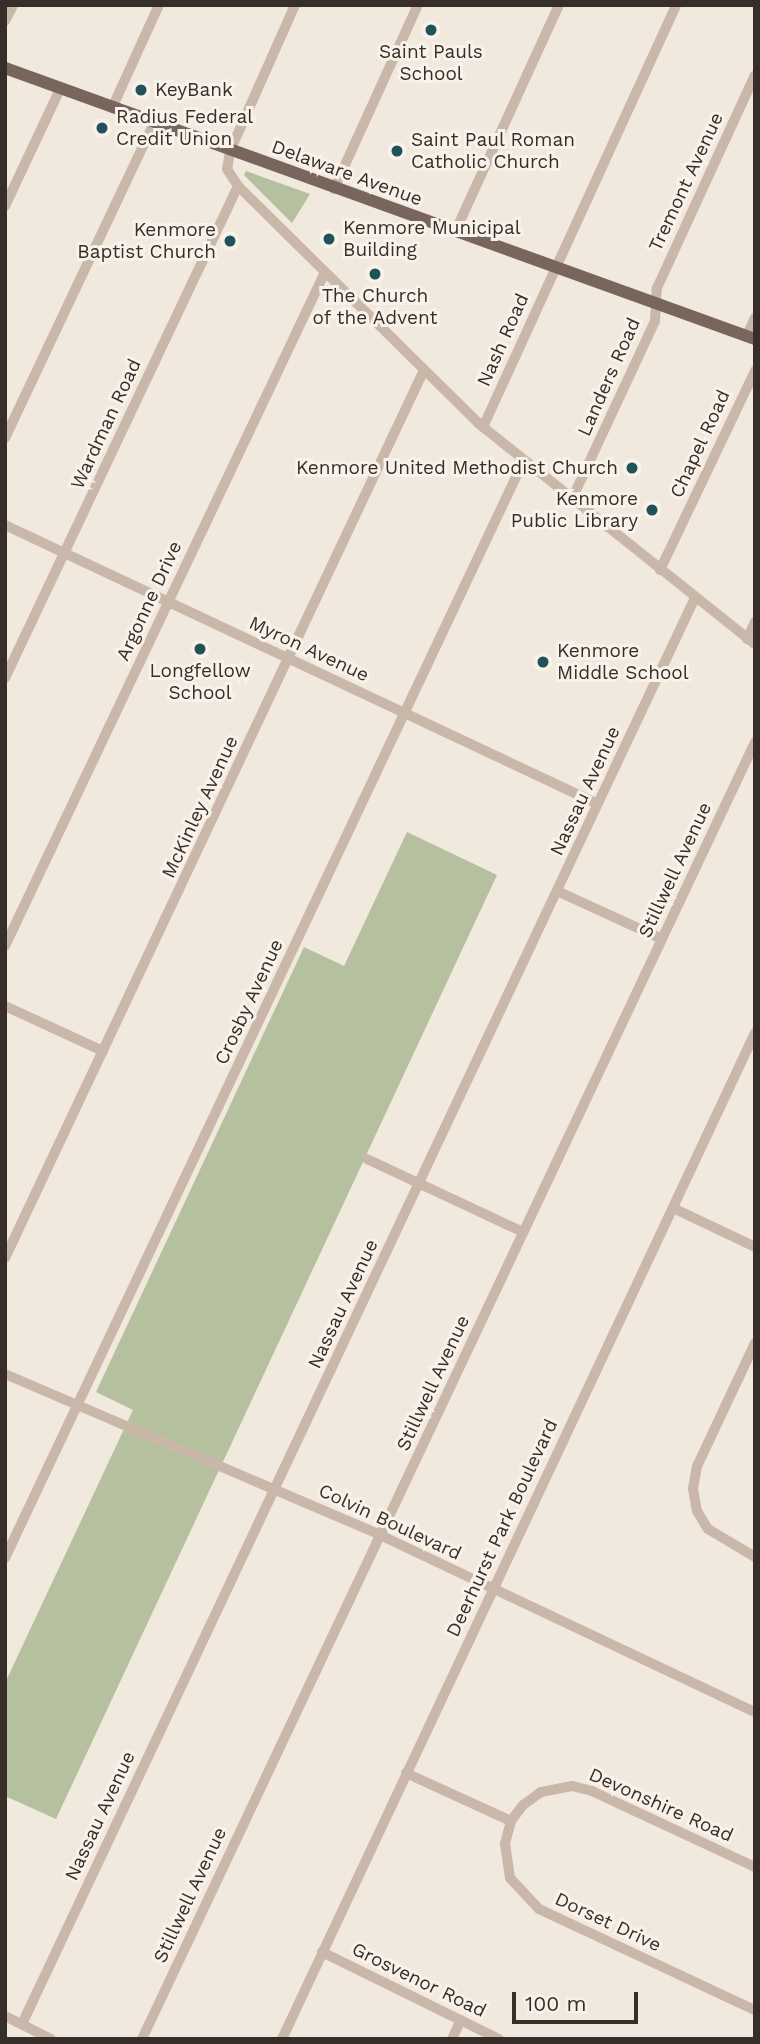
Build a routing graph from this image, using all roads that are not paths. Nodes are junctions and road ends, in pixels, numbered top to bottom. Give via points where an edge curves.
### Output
1 (13, 5) edge
2 (159, 5) edge
3 (295, 5) edge
4 (418, 5) edge
5 (559, 5) edge
6 (676, 5) edge
7 (5, 21) edge
8 (5, 68) edge
9 (755, 75) edge
10 (60, 89) junction
11 (112, 108) junction
12 (154, 123) junction
13 (230, 151) junction
14 (238, 186) junction
15 (334, 189) junction
16 (5, 206) edge
17 (455, 232) junction
18 (556, 267) junction
19 (325, 272) junction
20 (656, 305) junction
21 (755, 318) edge
22 (751, 338) edge
23 (424, 370) junction
24 (755, 371) edge
25 (483, 427) junction
26 (5, 438) edge
27 (524, 460) junction
28 (572, 499) junction
29 (5, 525) edge
30 (64, 553) junction
31 (660, 570) junction
32 (695, 598) junction
33 (169, 602) junction
34 (755, 622) edge
35 (751, 642) edge
36 (289, 659) junction
37 (5, 678) edge
38 (405, 713) junction
39 (755, 742) edge
40 (598, 804) junction
41 (557, 891) junction
42 (662, 939) junction
43 (5, 946) edge
44 (5, 1006) edge
45 (755, 1033) edge
46 (103, 1051) junction
47 (367, 1159) dead end
48 (419, 1183) junction
49 (673, 1208) junction
50 (523, 1232) junction
51 (755, 1247) edge
52 (5, 1258) edge
53 (755, 1343) edge
54 (5, 1374) edge
55 (77, 1405) junction
56 (275, 1489) junction
57 (380, 1535) junction
58 (755, 1557) edge
59 (5, 1558) edge
60 (493, 1589) junction
61 (755, 1712) edge
62 (406, 1773) junction
63 (511, 1821) junction
64 (755, 1867) edge
65 (322, 1952) junction
66 (755, 2010) edge
67 (5, 2016) edge
68 (461, 2020) junction
69 (22, 2024) junction
70 (51, 2039) edge
71 (142, 2039) edge
72 (282, 2039) edge
73 (452, 2039) edge
74 (499, 2039) edge

1 - 7 street
2 - 11 street
3 - 13 street
4 - 15 street
5 - 17 street
6 - 18 street, Nash Road
8 - 10 main road, Delaware Avenue
9 - 20 street, Tremont Avenue via 657,288
10 - 11 main road, Delaware Avenue
10 - 16 street
11 - 12 main road, Delaware Avenue
12 - 13 main road, Delaware Avenue
12 - 26 street
13 - 14 street via 227,169
13 - 15 main road, Delaware Avenue
14 - 19 street
14 - 30 street, Wardman Road
15 - 17 main road, Delaware Avenue
17 - 18 main road, Delaware Avenue
18 - 20 main road, Delaware Avenue
18 - 25 street, Nash Road
19 - 23 street
19 - 33 street, Argonne Drive
20 - 22 main road, Delaware Avenue
20 - 28 street, Landers Road via 655,321
21 - 22 street
23 - 25 street
23 - 36 street, McKinley Avenue
24 - 31 street, Chapel Road
25 - 27 street
27 - 28 street
27 - 38 street, Crosby Avenue
28 - 31 street
29 - 30 street, Myron Avenue
30 - 33 street, Myron Avenue
30 - 37 street, Wardman Road
31 - 32 street
32 - 35 street
32 - 40 street, Nassau Avenue
33 - 36 street, Myron Avenue
33 - 43 street, Argonne Drive
34 - 35 street
36 - 38 street, Myron Avenue
36 - 46 street, McKinley Avenue
38 - 40 street, Myron Avenue
38 - 55 street, Crosby Avenue
39 - 42 street, Stillwell Avenue
40 - 41 street, Nassau Avenue
41 - 42 street
41 - 48 street, Nassau Avenue
42 - 50 street, Stillwell Avenue
44 - 46 street
45 - 49 street, Deerhurst Park Boulevard
46 - 52 street, McKinley Avenue
47 - 48 street
48 - 50 street
48 - 56 street, Nassau Avenue
49 - 51 street
49 - 60 street, Deerhurst Park Boulevard
50 - 57 street, Stillwell Avenue
53 - 58 street via 697,1466 693,1489 697,1511 708,1530
54 - 55 street, Colvin Boulevard
55 - 56 street, Colvin Boulevard
55 - 59 street, Crosby Avenue
56 - 57 street, Colvin Boulevard
56 - 69 street, Nassau Avenue
57 - 60 street, Colvin Boulevard
57 - 71 street, Stillwell Avenue
60 - 61 street, Colvin Boulevard
60 - 62 street, Deerhurst Park Boulevard
62 - 63 street
62 - 65 street, Deerhurst Park Boulevard
63 - 64 street, Devonshire Road via 541,1792 581,1787
63 - 66 street, Dorset Drive via 505,1843 506,1867 516,1889 529,1902
65 - 68 street, Grosvenor Road
65 - 72 street, Deerhurst Park Boulevard
67 - 69 street
68 - 73 street
68 - 74 street, Grosvenor Road
69 - 70 street

